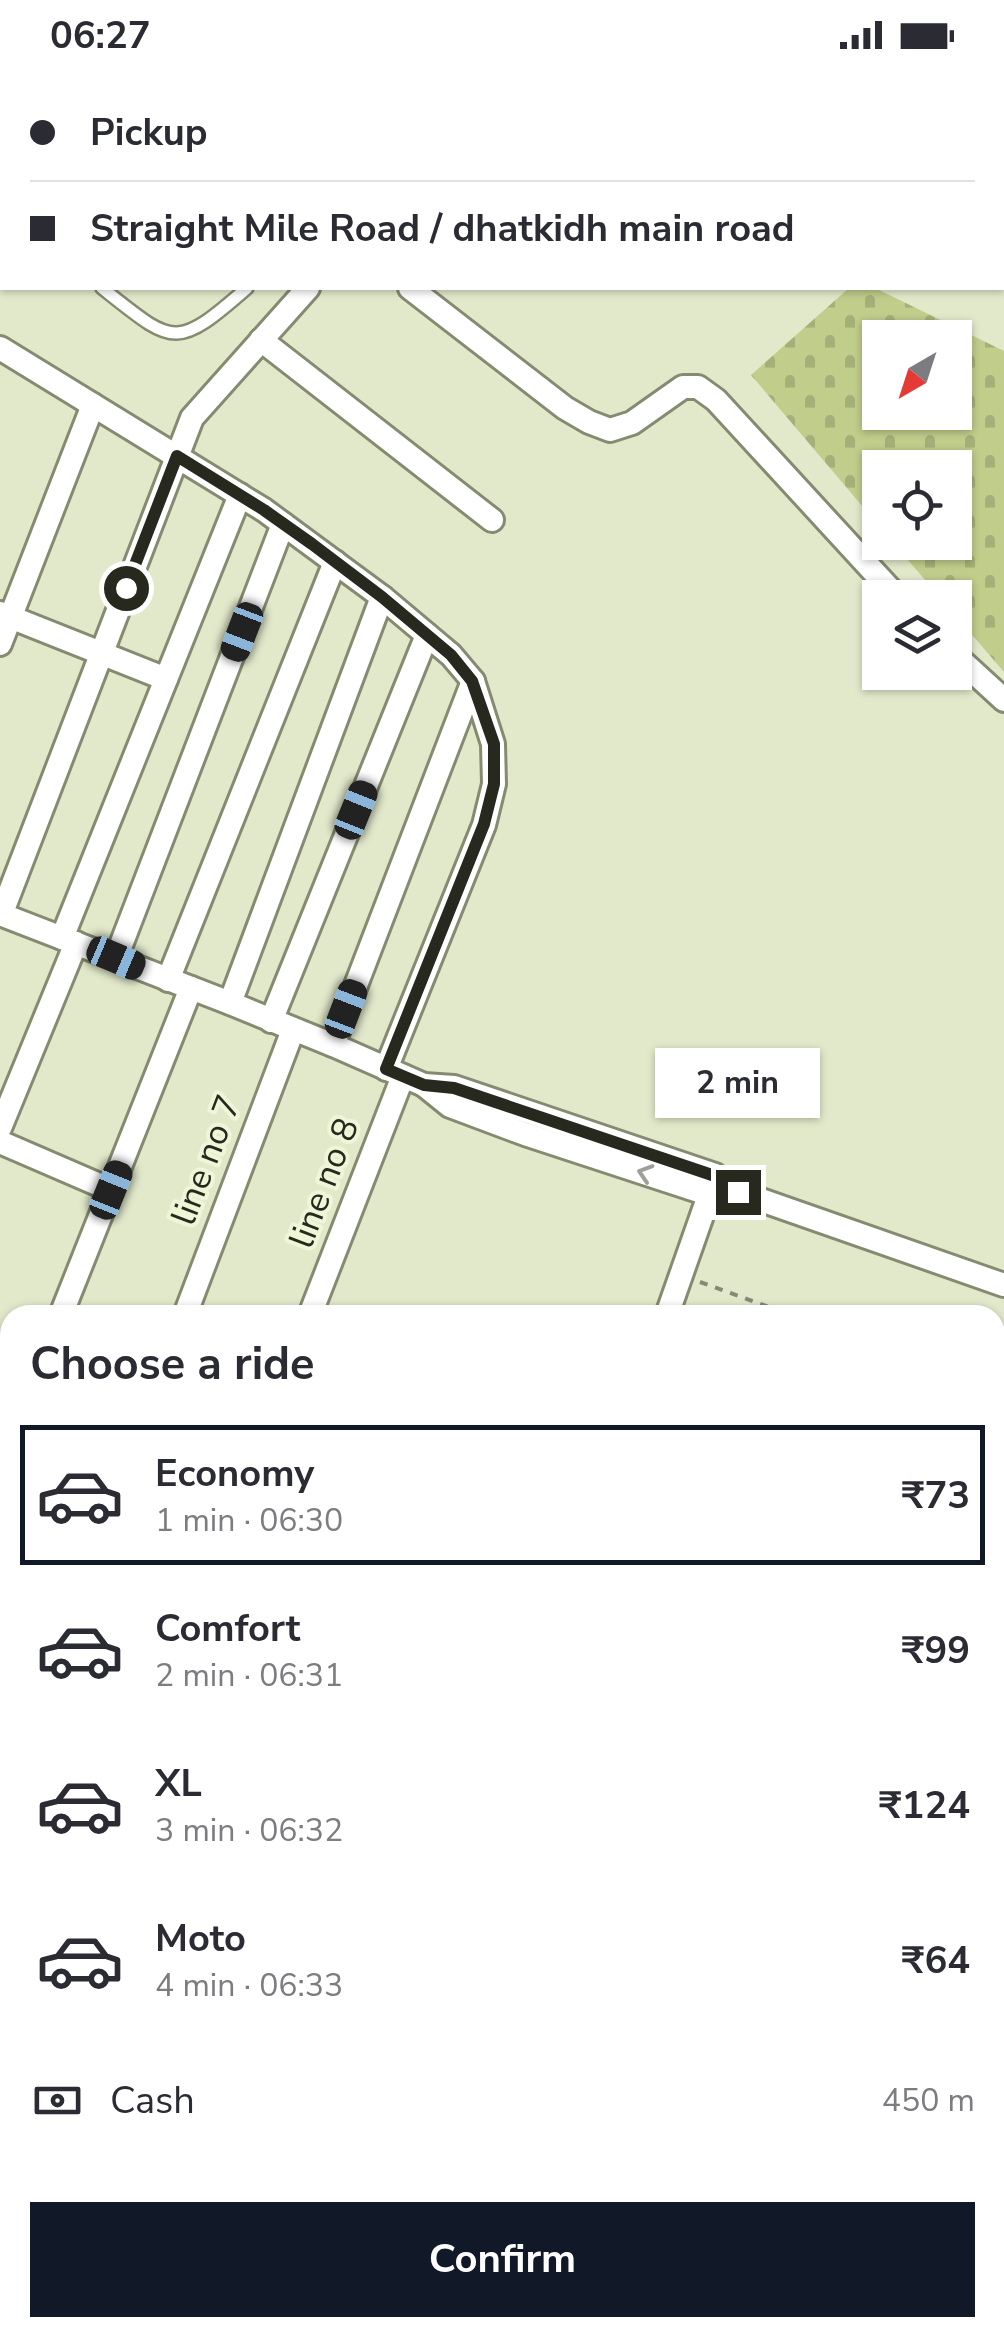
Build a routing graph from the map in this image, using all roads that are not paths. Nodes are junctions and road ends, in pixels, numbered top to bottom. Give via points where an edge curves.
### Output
1 (104, 290) edge
2 (245, 290) edge
3 (306, 290) edge
4 (413, 290) edge
5 (262, 340) junction
6 (0, 348) edge
7 (94, 404) junction
8 (177, 456) junction
9 (240, 496) junction
10 (492, 520) dead end
11 (283, 524) junction
12 (335, 562) junction
13 (881, 580) edge
14 (382, 597) junction
15 (5, 615) edge
16 (427, 636) junction
17 (0, 644) edge
18 (101, 654) junction
19 (972, 671) edge
20 (166, 679) junction
21 (472, 681) junction
22 (1004, 700) edge
23 (0, 914) edge
24 (69, 941) junction
25 (116, 958) junction
26 (168, 980) junction
27 (192, 988) junction
28 (230, 1003) junction
29 (271, 1021) junction
30 (293, 1030) junction
31 (332, 1045) junction
32 (404, 1077) junction
33 (0, 1128) edge
34 (0, 1142) edge
35 (713, 1185) junction
36 (111, 1190) junction
37 (1004, 1284) edge
38 (65, 1305) edge
39 (189, 1305) edge
40 (314, 1305) edge
41 (670, 1305) edge

1 - 2 lane via 169,334 208,322
3 - 5 street
4 - 13 street via 565,408 610,430 632,423 683,387 698,386
5 - 8 street via 192,418
5 - 10 street
6 - 7 street
7 - 8 street
7 - 15 street
8 - 9 street
8 - 18 street
9 - 11 street
9 - 20 street
11 - 12 street
11 - 25 street
12 - 14 street
12 - 26 street
14 - 16 street
14 - 28 street
15 - 17 street
15 - 18 street
16 - 21 street
16 - 29 street
18 - 20 street
18 - 23 street
19 - 22 street
20 - 24 street
21 - 31 street
21 - 32 street, line no 8 via 494,744 494,784
23 - 24 street
24 - 25 street
24 - 33 street
25 - 26 street
26 - 27 street
27 - 28 street
27 - 36 street
28 - 29 street
29 - 30 street
30 - 31 street
30 - 39 street, line no 7
31 - 32 street
32 - 35 street via 454,1088
32 - 40 street, line no 8
34 - 36 street
35 - 37 street
35 - 41 street
36 - 38 street

